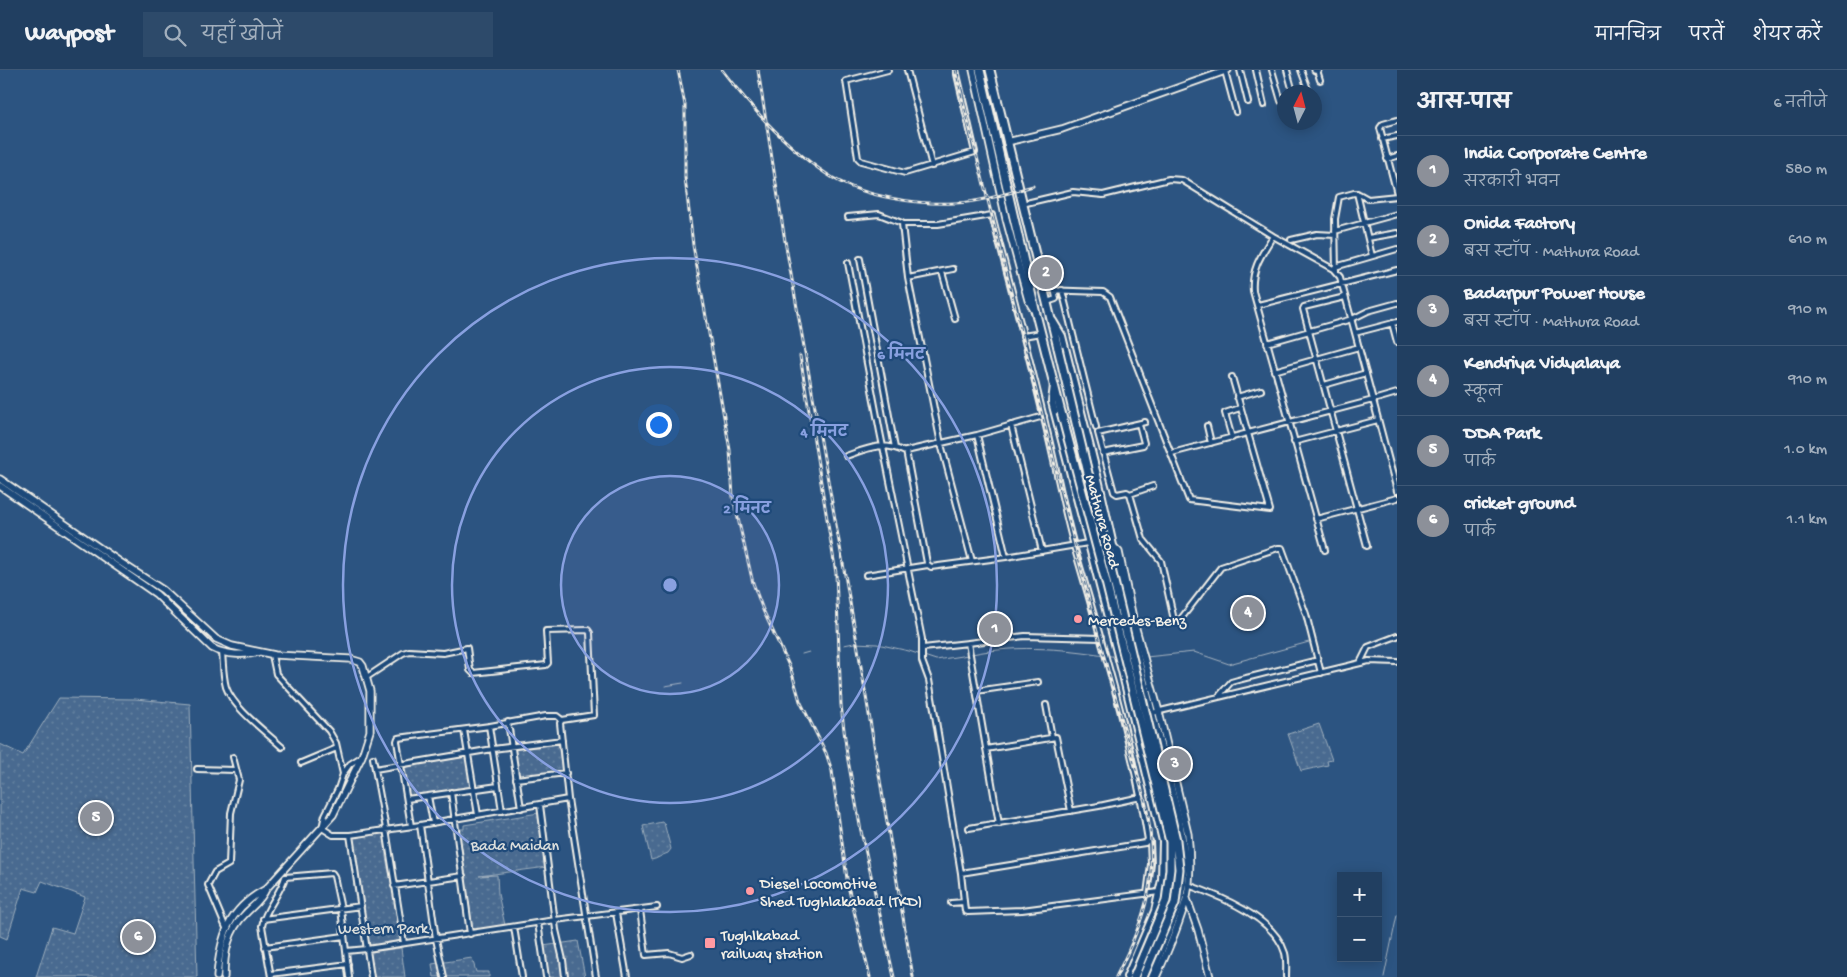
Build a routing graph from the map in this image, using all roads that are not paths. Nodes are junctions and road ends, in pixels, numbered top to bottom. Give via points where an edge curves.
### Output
1 (888, 70) edge
2 (907, 70) edge
3 (956, 70) edge
4 (973, 70) edge
5 (980, 70) edge
6 (990, 70) edge
7 (1226, 70) edge
8 (1240, 70) edge
9 (1256, 70) edge
10 (1272, 70) edge
11 (1287, 70) edge
12 (1301, 70) edge
13 (1317, 70) edge
14 (1320, 80) dead end
15 (1292, 85) edge
16 (1306, 85) edge
17 (1277, 87) edge
18 (1248, 102) dead end
19 (1264, 105) dead end
20 (1236, 112) dead end
21 (1397, 120) edge
22 (1397, 136) edge
23 (1382, 140) junction
24 (1007, 142) junction
25 (1397, 156) edge
26 (1387, 159) junction
27 (932, 166) junction
28 (1397, 166) edge
29 (1390, 168) junction
30 (1395, 177) edge
31 (1357, 193) junction
32 (1397, 195) edge
33 (1022, 204) junction
34 (1397, 214) edge
35 (848, 217) dead end
36 (1364, 223) junction
37 (902, 224) junction
38 (1335, 233) junction
39 (1397, 233) edge
40 (1273, 236) junction
41 (1368, 238) junction
42 (1291, 240) dead end
43 (1397, 249) edge
44 (1372, 256) junction
45 (860, 259) dead end
46 (848, 263) dead end
47 (953, 269) dead end
48 (1336, 269) junction
49 (1397, 270) edge
50 (942, 272) junction
51 (908, 278) junction
52 (1342, 283) junction
53 (1044, 290) junction
54 (1060, 290) junction
55 (1346, 297) junction
56 (1047, 302) junction
57 (1397, 303) edge
58 (1258, 305) junction
59 (1036, 314) junction
60 (955, 319) dead end
61 (1051, 319) junction
62 (1352, 319) junction
63 (1395, 323) edge
64 (1309, 332) junction
65 (1041, 333) junction
66 (1355, 333) junction
67 (1023, 336) junction
68 (1397, 342) edge
69 (1268, 343) junction
70 (1359, 347) junction
71 (1316, 359) junction
72 (1274, 371) junction
73 (1366, 373) junction
74 (1232, 377) dead end
75 (1054, 385) junction
76 (1324, 385) junction
77 (1261, 390) dead end
78 (1397, 393) edge
79 (1237, 397) junction
80 (1373, 400) junction
81 (1240, 408) junction
82 (1331, 411) junction
83 (1044, 416) junction
84 (1378, 420) junction
85 (1146, 422) dead end
86 (1289, 422) junction
87 (1139, 424) junction
88 (1011, 425) junction
89 (1208, 426) dead end
90 (1096, 428) dead end
91 (1336, 431) junction
92 (1248, 434) junction
93 (977, 435) junction
94 (1232, 438) junction
95 (1294, 442) junction
96 (1211, 443) junction
97 (941, 444) junction
98 (882, 446) junction
99 (895, 448) junction
100 (905, 452) junction
101 (1103, 452) junction
102 (1172, 453) junction
103 (846, 456) dead end
104 (0, 479) edge
105 (0, 486) edge
106 (1153, 486) dead end
107 (1397, 491) edge
108 (1130, 494) junction
109 (1397, 498) edge
110 (1357, 508) junction
111 (1316, 519) junction
112 (1088, 543) junction
113 (1074, 545) junction
114 (1367, 546) dead end
115 (1325, 550) dead end
116 (1042, 551) junction
117 (1006, 557) junction
118 (972, 561) junction
119 (928, 566) junction
120 (908, 567) junction
121 (866, 575) dead end
122 (1397, 636) edge
123 (1101, 638) junction
124 (969, 645) junction
125 (923, 648) junction
126 (222, 652) junction
127 (259, 652) junction
128 (272, 655) junction
129 (1139, 655) junction
130 (1318, 660) junction
131 (1397, 662) edge
132 (1360, 663) junction
133 (1321, 673) junction
134 (367, 677) junction
135 (1038, 682) dead end
136 (976, 691) junction
137 (1146, 691) junction
138 (1128, 694) junction
139 (1218, 697) junction
140 (1046, 705) dead end
141 (1159, 712) junction
142 (1152, 714) junction
143 (562, 720) junction
144 (508, 722) junction
145 (489, 726) junction
146 (464, 730) junction
147 (1052, 737) junction
148 (562, 740) junction
149 (511, 746) junction
150 (282, 747) dead end
151 (337, 748) junction
152 (493, 749) junction
153 (986, 749) junction
154 (467, 754) junction
155 (1165, 755) junction
156 (233, 757) dead end
157 (361, 757) junction
158 (1143, 757) junction
159 (373, 758) dead end
160 (1132, 759) junction
161 (301, 763) dead end
162 (400, 765) junction
163 (197, 769) dead end
164 (375, 769) junction
165 (235, 770) junction
166 (566, 773) junction
167 (343, 774) junction
168 (516, 779) junction
169 (498, 786) junction
170 (473, 789) junction
171 (451, 792) junction
172 (428, 796) junction
173 (1141, 797) junction
174 (407, 799) junction
175 (568, 799) junction
176 (540, 805) junction
177 (521, 808) junction
178 (502, 811) junction
179 (1071, 811) junction
180 (478, 815) junction
181 (456, 819) junction
182 (433, 823) junction
183 (999, 824) junction
184 (420, 825) junction
185 (411, 826) junction
186 (322, 828) junction
187 (969, 828) dead end
188 (386, 829) junction
189 (350, 835) junction
190 (1148, 840) junction
191 (961, 873) junction
192 (462, 876) junction
193 (428, 881) junction
194 (394, 886) junction
195 (1185, 886) junction
196 (266, 889) junction
197 (1159, 892) junction
198 (1147, 894) junction
199 (1186, 897) junction
200 (964, 902) junction
201 (951, 903) dead end
202 (361, 906) junction
203 (656, 907) dead end
204 (341, 909) junction
205 (640, 910) junction
206 (616, 913) junction
207 (586, 916) junction
208 (263, 919) junction
209 (556, 920) junction
210 (538, 923) junction
211 (514, 927) junction
212 (226, 928) junction
213 (470, 934) junction
214 (344, 936) junction
215 (436, 939) junction
216 (404, 943) junction
217 (265, 947) junction
218 (367, 949) junction
219 (346, 951) junction
220 (691, 954) dead end
221 (348, 964) junction
222 (271, 976) edge
223 (217, 977) edge
224 (224, 977) edge
225 (349, 977) edge
226 (371, 977) edge
227 (444, 977) edge
228 (522, 977) edge
229 (546, 977) edge
230 (565, 977) edge
231 (596, 977) edge
232 (627, 977) edge
233 (1127, 977) edge
234 (1134, 977) edge
235 (1143, 977) edge
236 (1151, 977) edge
237 (1156, 977) edge
238 (1210, 977) edge
239 (1286, 977) edge

1 - 27 street via 846,80 858,158 902,173
2 - 27 street
3 - 27 street via 976,151
4 - 59 street via 1006,219 1028,300
5 - 59 highway, Mathura Road
6 - 24 highway, Mathura Road
7 - 20 street
7 - 24 street via 1062,129
8 - 18 street
9 - 19 street
10 - 17 street
11 - 15 street
12 - 16 street
13 - 14 street
21 - 23 street via 1381,125
22 - 23 street
23 - 26 street
24 - 33 highway, Mathura Road
25 - 26 street
26 - 29 street
28 - 29 street
29 - 30 street
30 - 32 street
31 - 32 street via 1368,199
31 - 36 street
31 - 38 street via 1339,197
33 - 40 street via 1073,192 1106,195 1177,179
33 - 53 highway, Mathura Road
34 - 36 street
35 - 37 street via 879,214
36 - 38 street
36 - 41 street
37 - 51 street
37 - 67 street via 938,224 992,215
38 - 42 street
38 - 48 street
39 - 41 street
40 - 48 street
40 - 58 street via 1254,269 1253,291
41 - 44 street
43 - 44 street
44 - 48 street
45 - 99 street
46 - 98 street
47 - 50 street
48 - 52 street
49 - 52 street
50 - 51 street
50 - 60 street
51 - 97 street
52 - 55 street
52 - 58 street
53 - 54 street
53 - 56 highway, Mathura Road
54 - 56 street via 1056,299
54 - 90 street
54 - 102 street via 1103,292 1110,297
55 - 62 street
55 - 64 street via 1303,307
56 - 61 highway, Mathura Road
57 - 62 street
58 - 69 street
59 - 65 highway, Mathura Road
61 - 129 main road, Mathura Road via 1062,336
61 - 235 highway, Mathura Road, bridge via 1176,840 1179,869 1175,903
62 - 64 street
62 - 66 street
63 - 66 street
63 - 68 street
64 - 69 street
64 - 71 street
65 - 67 street
65 - 75 highway, Mathura Road
66 - 70 street
67 - 83 street
69 - 72 street
70 - 71 street
70 - 73 street
71 - 72 street
71 - 76 street
72 - 86 street
73 - 76 street
73 - 80 street
74 - 79 street
75 - 112 main road, Mathura Road via 1052,402
75 - 234 highway, Mathura Road, bridge via 1170,842 1166,901
76 - 82 street
77 - 79 street
78 - 80 street
79 - 81 street
80 - 82 street
80 - 84 street
81 - 92 street
81 - 94 street via 1225,413
82 - 86 street
82 - 91 street
83 - 88 street
83 - 113 street
84 - 91 street
84 - 107 street
85 - 87 street
86 - 92 street
86 - 95 street
87 - 101 street via 1098,432
87 - 101 street via 1144,445
88 - 93 street
88 - 116 street
89 - 96 street
91 - 95 street
91 - 110 street
92 - 94 street
92 - 102 street via 1270,510 1189,500
93 - 97 street
93 - 117 street
94 - 96 street
95 - 111 street
96 - 102 street
97 - 100 street
97 - 118 street
98 - 99 street
98 - 103 street
98 - 120 street
99 - 100 street
100 - 119 street
101 - 108 street via 1114,492
104 - 127 street via 165,592 216,639
105 - 126 street via 156,594 202,640
106 - 108 street
108 - 130 street via 1144,538 1160,561 1175,620 1180,620 1221,567 1282,548 1306,614
109 - 110 street
110 - 111 street
110 - 114 street
111 - 115 street
112 - 113 street
112 - 138 main road, Mathura Road
113 - 116 street
113 - 123 street
116 - 117 street
117 - 118 street
118 - 119 street
119 - 120 street
120 - 121 street
120 - 125 street
122 - 132 street via 1368,647
123 - 124 street via 1025,636
123 - 160 street
124 - 125 street
124 - 136 street
125 - 191 street
126 - 127 street via 246,655
126 - 150 street via 230,694
127 - 128 street
128 - 134 street via 355,661 363,666
128 - 151 street via 276,674 329,732
129 - 137 main road, Mathura Road
129 - 141 street via 1145,663
130 - 133 street
130 - 139 street via 1231,682
131 - 132 street
132 - 133 street
133 - 139 street
134 - 143 street via 406,652 434,653 466,647 473,673 546,665 546,631 588,630 594,715
134 - 157 street via 370,731
135 - 136 street
136 - 153 street
137 - 138 main road
137 - 142 main road, Mathura Road
138 - 158 main road, Mathura Road
139 - 141 street
140 - 147 street
141 - 142 street
141 - 155 street
142 - 155 main road, Mathura Road
143 - 144 street via 554,716
143 - 148 street
144 - 145 street
144 - 149 street
145 - 146 street
145 - 152 street
146 - 154 street
146 - 162 street via 398,738
147 - 153 street
147 - 179 street via 1058,739
148 - 149 street
148 - 166 street
149 - 152 street
149 - 168 street
151 - 161 street
151 - 167 street
152 - 154 street
152 - 169 street
153 - 183 street
154 - 162 street
154 - 170 street
155 - 158 main road
155 - 195 main road, Mathura Road via 1185,857
156 - 165 street
157 - 167 street
157 - 186 street via 333,815
158 - 160 street
158 - 197 main road, Mathura Road via 1163,840
159 - 164 street
160 - 173 street
162 - 164 street
162 - 174 street
163 - 165 street
164 - 188 street
165 - 212 street via 239,780 231,816 230,864 215,872 208,885
166 - 168 street
166 - 175 street
167 - 186 street
168 - 177 street
169 - 170 street
169 - 178 street
170 - 171 street
170 - 180 street
171 - 172 street
171 - 181 street
172 - 174 street
172 - 182 street
173 - 179 street
173 - 190 street
174 - 185 street
175 - 176 street
175 - 207 street
176 - 177 street
176 - 209 street
177 - 178 street
178 - 180 street
179 - 183 street
180 - 181 street
181 - 182 street
181 - 192 street
182 - 184 street
183 - 187 street
184 - 185 street
184 - 193 street
185 - 188 street
186 - 189 street via 333,835
186 - 196 street
188 - 189 street
188 - 194 street
189 - 202 street
190 - 191 street via 1136,845
190 - 198 street via 1151,864
191 - 200 street
192 - 193 street
192 - 213 street
193 - 194 street
193 - 215 street
194 - 216 street
195 - 199 street
195 - 236 main road, Mathura Road
195 - 239 street via 1237,904 1276,935 1285,955
196 - 212 street via 243,906
196 - 224 street via 233,930 226,952
197 - 198 street
197 - 233 main road, Mathura Road via 1155,911
198 - 200 street via 1022,910 968,912 964,909
199 - 237 street
199 - 238 street
200 - 201 street
202 - 204 street
202 - 218 street
203 - 205 street
204 - 208 street
204 - 208 street via 333,874 285,877
204 - 214 street
205 - 206 street
205 - 220 street via 646,955 669,953 682,957
206 - 207 street
206 - 232 street
207 - 209 street
207 - 231 street
208 - 217 street
209 - 210 street
209 - 230 street
210 - 211 street
210 - 229 street
211 - 213 street
211 - 228 street
212 - 223 street via 219,949
213 - 215 street
214 - 217 street
214 - 219 street
215 - 216 street
215 - 227 street
216 - 218 street
217 - 222 street
218 - 219 street
218 - 226 street
219 - 221 street
221 - 222 street
221 - 225 street

